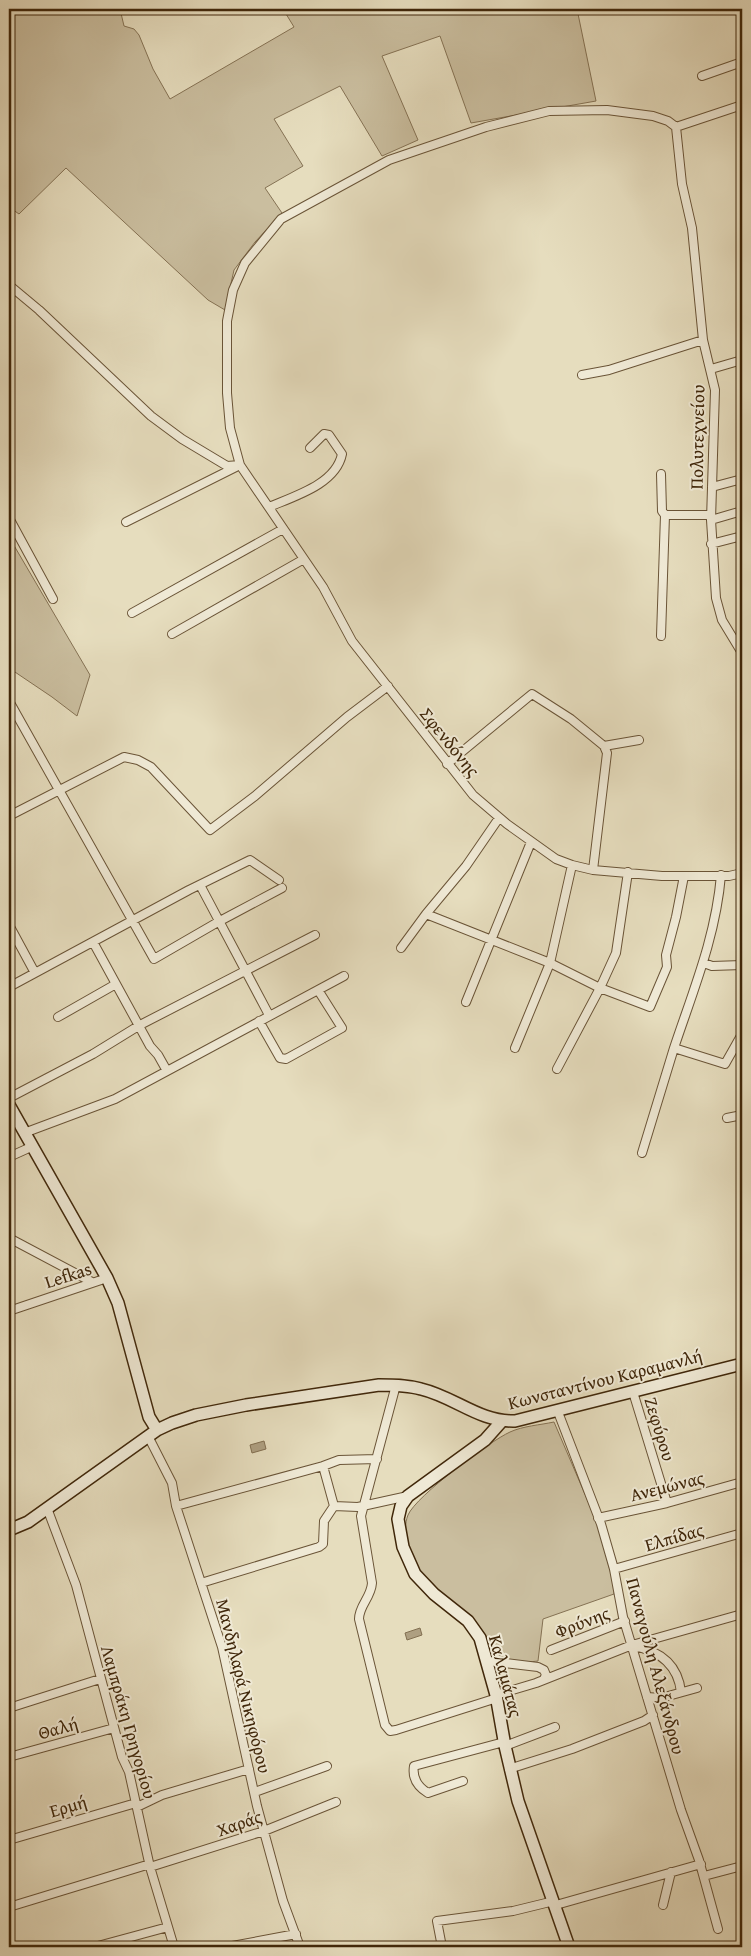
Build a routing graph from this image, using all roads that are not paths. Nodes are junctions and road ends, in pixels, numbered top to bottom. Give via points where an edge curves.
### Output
1 (742, 62) edge
2 (702, 76) dead end
3 (742, 105) edge
4 (676, 127) junction
5 (9, 286) edge
6 (703, 340) junction
7 (742, 360) edge
8 (712, 369) junction
9 (582, 375) dead end
10 (310, 448) dead end
11 (240, 465) junction
12 (661, 474) dead end
13 (742, 479) edge
14 (712, 488) junction
15 (269, 507) junction
16 (742, 511) edge
17 (665, 515) junction
18 (711, 517) junction
19 (9, 518) edge
20 (126, 522) dead end
21 (283, 529) junction
22 (742, 536) edge
23 (711, 544) junction
24 (304, 559) junction
25 (53, 599) dead end
26 (132, 613) dead end
27 (172, 634) dead end
28 (661, 636) dead end
29 (742, 654) edge
30 (388, 686) junction
31 (9, 701) edge
32 (639, 740) dead end
33 (604, 746) junction
34 (447, 764) junction
35 (57, 790) junction
36 (9, 816) edge
37 (499, 818) junction
38 (531, 842) junction
39 (572, 865) junction
40 (594, 870) junction
41 (628, 872) junction
42 (742, 874) edge
43 (721, 875) junction
44 (684, 876) junction
45 (280, 880) dead end
46 (200, 885) junction
47 (282, 888) dead end
48 (426, 914) junction
49 (131, 920) junction
50 (218, 922) junction
51 (9, 925) edge
52 (315, 936) dead end
53 (490, 940) junction
54 (93, 942) junction
55 (401, 948) dead end
56 (550, 963) junction
57 (704, 963) junction
58 (742, 965) edge
59 (246, 971) junction
60 (35, 973) junction
61 (344, 976) dead end
62 (116, 984) junction
63 (9, 987) edge
64 (600, 988) junction
65 (318, 990) junction
66 (466, 1002) dead end
67 (269, 1015) junction
68 (58, 1017) dead end
69 (259, 1021) junction
70 (140, 1025) junction
71 (742, 1034) edge
72 (515, 1048) dead end
73 (674, 1048) junction
74 (557, 1069) dead end
75 (167, 1071) junction
76 (9, 1098) edge
77 (9, 1105) edge
78 (742, 1115) edge
79 (727, 1118) dead end
80 (24, 1133) junction
81 (32, 1146) junction
82 (642, 1153) dead end
83 (9, 1158) edge
84 (9, 1238) edge
85 (107, 1278) junction
86 (92, 1282) junction
87 (9, 1311) edge
88 (742, 1364) edge
89 (396, 1385) junction
90 (633, 1392) junction
91 (558, 1412) junction
92 (502, 1422) junction
93 (153, 1433) junction
94 (377, 1460) junction
95 (323, 1466) junction
96 (742, 1482) edge
97 (408, 1496) junction
98 (667, 1503) junction
99 (176, 1506) junction
100 (334, 1506) junction
101 (364, 1506) junction
102 (47, 1508) junction
103 (598, 1518) junction
104 (9, 1530) edge
105 (742, 1533) edge
106 (614, 1569) junction
107 (202, 1583) junction
108 (742, 1614) edge
109 (625, 1621) junction
110 (632, 1645) junction
111 (551, 1650) dead end
112 (488, 1661) junction
113 (100, 1679) junction
114 (544, 1679) junction
115 (697, 1688) dead end
116 (681, 1692) junction
117 (497, 1697) junction
118 (648, 1697) junction
119 (9, 1708) edge
120 (653, 1715) junction
121 (555, 1727) dead end
122 (114, 1728) junction
123 (504, 1744) junction
124 (9, 1757) edge
125 (328, 1766) dead end
126 (249, 1769) junction
127 (509, 1769) junction
128 (463, 1782) dead end
129 (254, 1792) junction
130 (336, 1802) dead end
131 (137, 1805) junction
132 (264, 1830) junction
133 (9, 1840) edge
134 (700, 1864) junction
135 (150, 1866) junction
136 (742, 1866) edge
137 (671, 1872) junction
138 (704, 1876) junction
139 (555, 1903) junction
140 (663, 1905) dead end
141 (9, 1906) edge
142 (168, 1927) junction
143 (718, 1929) dead end
144 (296, 1934) junction
145 (94, 1947) edge
146 (174, 1947) edge
147 (227, 1947) edge
148 (300, 1947) edge
149 (442, 1947) edge
150 (569, 1947) edge

1 - 2 street
3 - 4 street
4 - 6 street, Πολυτεχνείου via 682,184 692,228
4 - 11 street, Σφενδόνης via 653,116 607,110 550,111 390,160 281,219 245,263 233,290 227,321 225,372 230,428
5 - 11 street via 40,310 150,416 227,466
6 - 8 street, Πολυτεχνείου
6 - 9 street via 609,370
7 - 8 street
8 - 14 street, Πολυτεχνείου via 716,415
10 - 15 street via 324,434 329,435 342,454 335,472 298,495
11 - 15 street, Σφενδόνης
11 - 20 street
12 - 17 street
13 - 14 street
14 - 18 street, Πολυτεχνείου
15 - 21 street, Σφενδόνης
16 - 18 street
17 - 18 street
17 - 28 street
18 - 23 street, Πολυτεχνείου
19 - 25 street
21 - 24 street, Σφενδόνης
21 - 26 street
22 - 23 street
23 - 29 street, Πολυτεχνείου via 716,598 722,620
24 - 27 street
24 - 30 street, Σφενδόνης via 324,587 352,641
30 - 34 street, Σφενδόνης
30 - 35 street via 210,830 164,779 138,760 124,757
31 - 35 street
32 - 33 street
33 - 34 street via 571,719 532,694
33 - 40 street via 607,754
34 - 37 street, Σφενδόνης via 473,795
35 - 36 street
35 - 49 street
37 - 38 street, Σφενδόνης
37 - 48 street via 466,866
38 - 39 street, Σφενδόνης
38 - 53 street
39 - 40 street, Σφενδόνης
39 - 56 street
40 - 41 street, Σφενδόνης
41 - 44 street, Σφενδόνης
41 - 64 street via 616,953
42 - 43 street, Σφενδόνης
43 - 44 street, Σφενδόνης
43 - 57 street via 717,915
44 - 64 street via 666,955 667,967 650,1007
45 - 46 street via 250,860
46 - 49 street
46 - 50 street
47 - 50 street
48 - 53 street
48 - 55 street
49 - 50 street via 154,959
49 - 54 street
50 - 59 street
51 - 60 street
52 - 59 street
53 - 56 street
53 - 66 street
54 - 60 street
54 - 62 street
56 - 64 street
56 - 72 street
57 - 58 street via 712,966
57 - 73 street
59 - 67 street
59 - 70 street
60 - 63 street
61 - 65 street
62 - 68 street
62 - 70 street
64 - 74 street
65 - 67 street
65 - 69 street via 342,1028 286,1059 280,1058
67 - 69 street
69 - 75 street
70 - 75 street
70 - 76 street
71 - 73 street via 725,1064
73 - 82 street
75 - 80 street via 114,1098
77 - 80 street
78 - 79 street
80 - 81 street
81 - 83 street
81 - 85 street
84 - 86 street
85 - 86 street, Lefkas
85 - 93 street via 118,1303
86 - 87 street, Lefkas
88 - 90 street, Κωνσταντίνου Καραμανλή
89 - 92 street, Κωνσταντίνου Καραμανλή via 422,1389 479,1416
89 - 93 street, Κωνσταντίνου Καραμανλή via 246,1405 196,1415
89 - 94 street
90 - 91 street, Κωνσταντίνου Καραμανλή
90 - 98 street, Ζεφύρου
91 - 92 street, Κωνσταντίνου Καραμανλή
91 - 103 street, Παναγούλη Αλεξάνδρου
92 - 97 street via 485,1440
93 - 99 street, Μανδηλαρά Νικηφόρου via 172,1483
93 - 102 street, Κωνσταντίνου Καραμανλή
94 - 95 street via 339,1460
94 - 101 street
95 - 99 street
95 - 100 street
96 - 98 street, Ανεμώνας
97 - 101 street
97 - 112 street, Καλαμάτας via 401,1506 398,1531 415,1574 468,1621 480,1638
98 - 103 street, Ανεμώνας
99 - 107 street, Μανδηλαρά Νικηφόρου
100 - 101 street
100 - 107 street via 324,1521 323,1544 319,1547
101 - 117 street via 361,1516 372,1583 370,1594 359,1609 359,1619 385,1724 390,1731
102 - 104 street, Κωνσταντίνου Καραμανλή via 28,1522
102 - 113 street, Λαμπράκη Γρηγορίου via 76,1585
103 - 106 street, Παναγούλη Αλεξάνδρου
105 - 106 street, Ελπίδας
106 - 109 street, Παναγούλη Αλεξάνδρου
107 - 126 street, Μανδηλαρά Νικηφόρου via 222,1647
108 - 110 street
109 - 110 street, Παναγούλη Αλεξάνδρου
109 - 111 street, Φρύνης
110 - 114 street
110 - 116 street via 655,1652 671,1665 680,1682
110 - 118 street, Παναγούλη Αλεξάνδρου
112 - 114 street via 538,1667 544,1670
112 - 117 street, Καλαμάτας
113 - 119 street
113 - 122 street, Λαμπράκη Γρηγορίου
114 - 117 street
115 - 116 street
116 - 118 street via 661,1698
117 - 123 street, Καλαμάτας
118 - 120 street, Παναγούλη Αλεξάνδρου
120 - 127 street via 572,1749
120 - 134 street, Παναγούλη Αλεξάνδρου
121 - 123 street
122 - 124 street, Θαλή
122 - 131 street, Λαμπράκη Γρηγορίου
123 - 127 street, Καλαμάτας
123 - 128 street via 414,1766 416,1782 428,1793
125 - 129 street
126 - 129 street, Μανδηλαρά Νικηφόρου
126 - 131 street, Ερμή
127 - 139 street, Καλαμάτας
129 - 132 street, Μανδηλαρά Νικηφόρου
130 - 132 street, Χαράς
131 - 133 street, Ερμή
131 - 135 street, Λαμπράκη Γρηγορίου
132 - 135 street, Χαράς
132 - 144 street, Μανδηλαρά Νικηφόρου via 283,1901
134 - 137 street
134 - 138 street, Παναγούλη Αλεξάνδρου
135 - 141 street, Χαράς
135 - 142 street, Λαμπράκη Γρηγορίου
136 - 138 street
137 - 139 street
137 - 140 street
138 - 143 street, Παναγούλη Αλεξάνδρου
139 - 149 street via 437,1921
139 - 150 street, Καλαμάτας
142 - 145 street
142 - 146 street, Λαμπράκη Γρηγορίου
144 - 147 street
144 - 148 street, Μανδηλαρά Νικηφόρου

